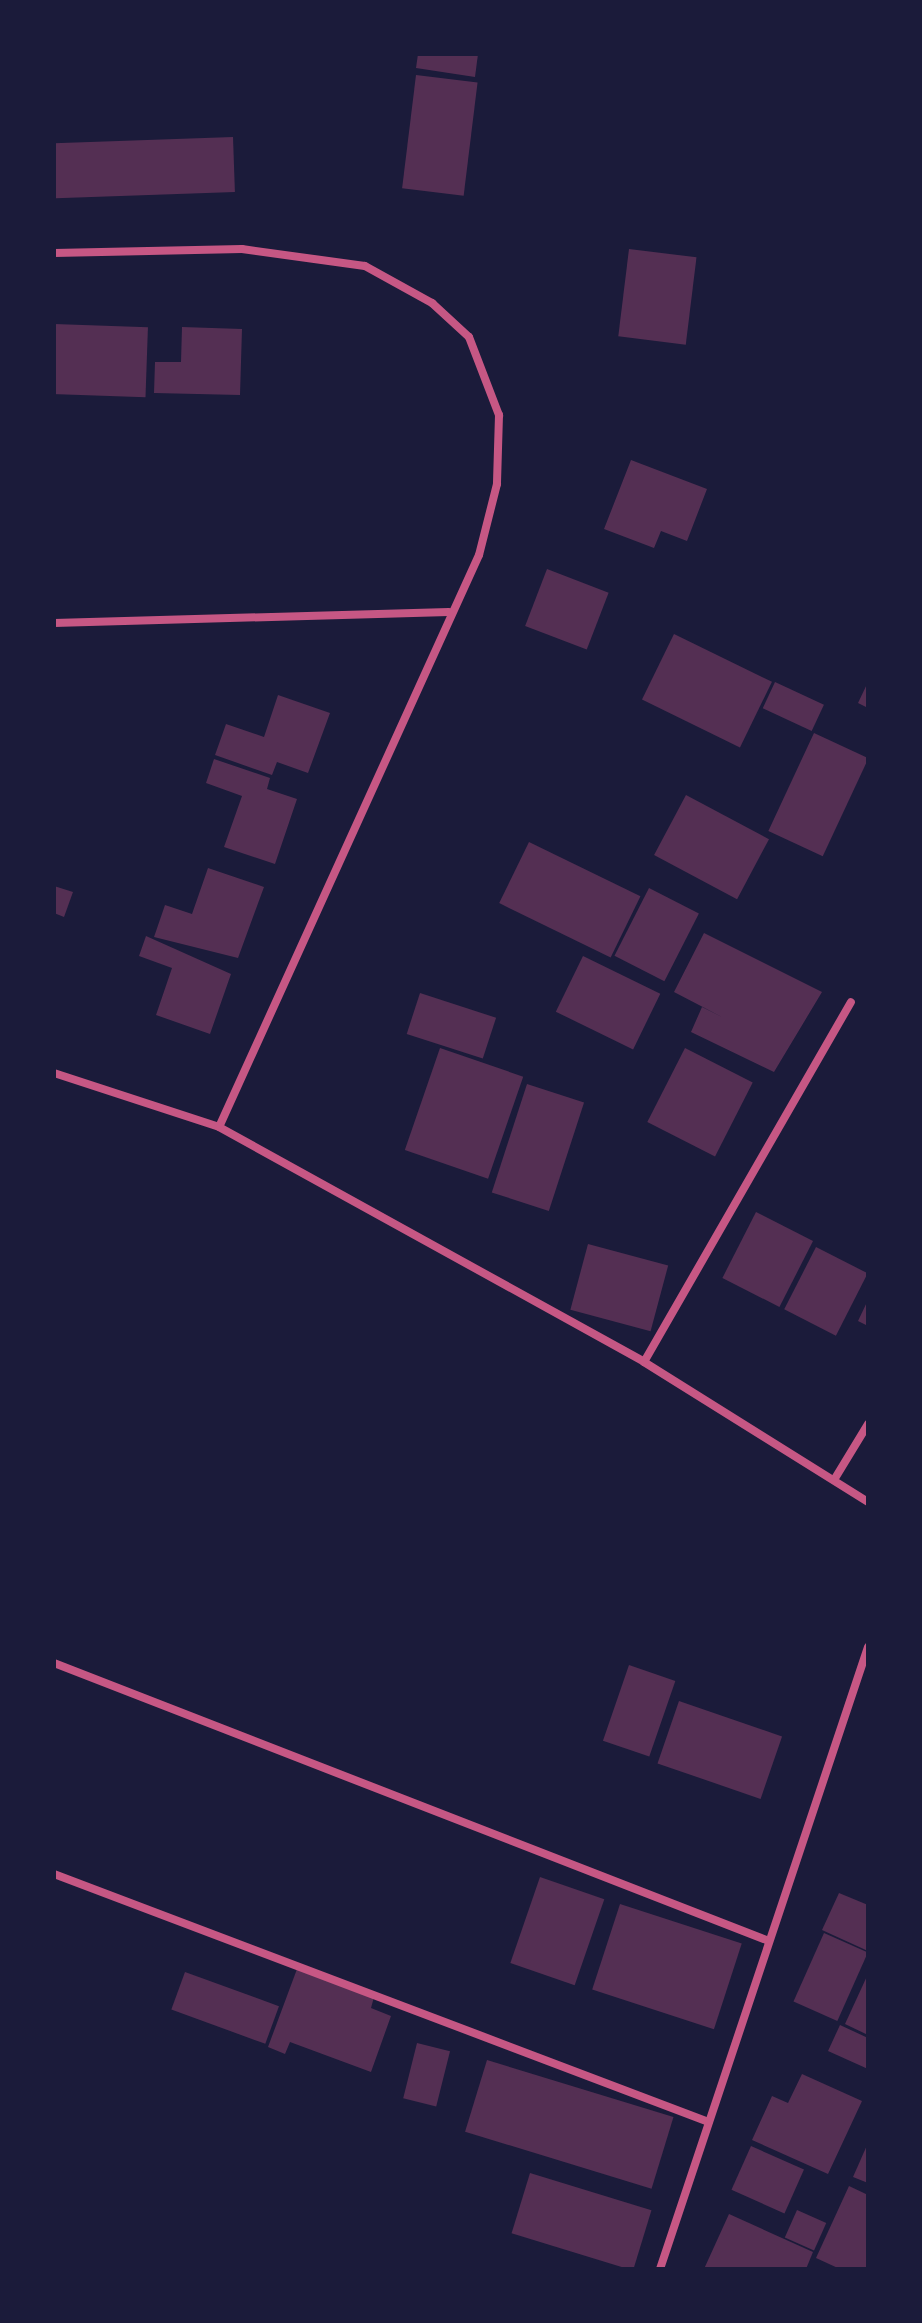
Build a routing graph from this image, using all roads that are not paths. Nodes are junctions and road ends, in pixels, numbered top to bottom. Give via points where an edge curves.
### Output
1 (54, 253) edge
2 (449, 612) junction
3 (54, 623) edge
4 (851, 1002) dead end
5 (54, 1073) edge
6 (219, 1127) junction
7 (644, 1362) junction
8 (868, 1424) edge
9 (834, 1480) junction
10 (868, 1502) edge
11 (868, 1647) edge
12 (54, 1663) edge
13 (54, 1874) edge
14 (769, 1941) junction
15 (709, 2122) junction
16 (660, 2269) edge

1 - 2 street via 242,249 349,262 411,289 453,321 491,381 499,445 490,521
2 - 3 street
2 - 6 street
4 - 7 street
5 - 6 street
6 - 7 street
7 - 9 street
8 - 9 street
9 - 10 street
11 - 14 street
12 - 14 street
13 - 15 street
14 - 15 street
15 - 16 street

